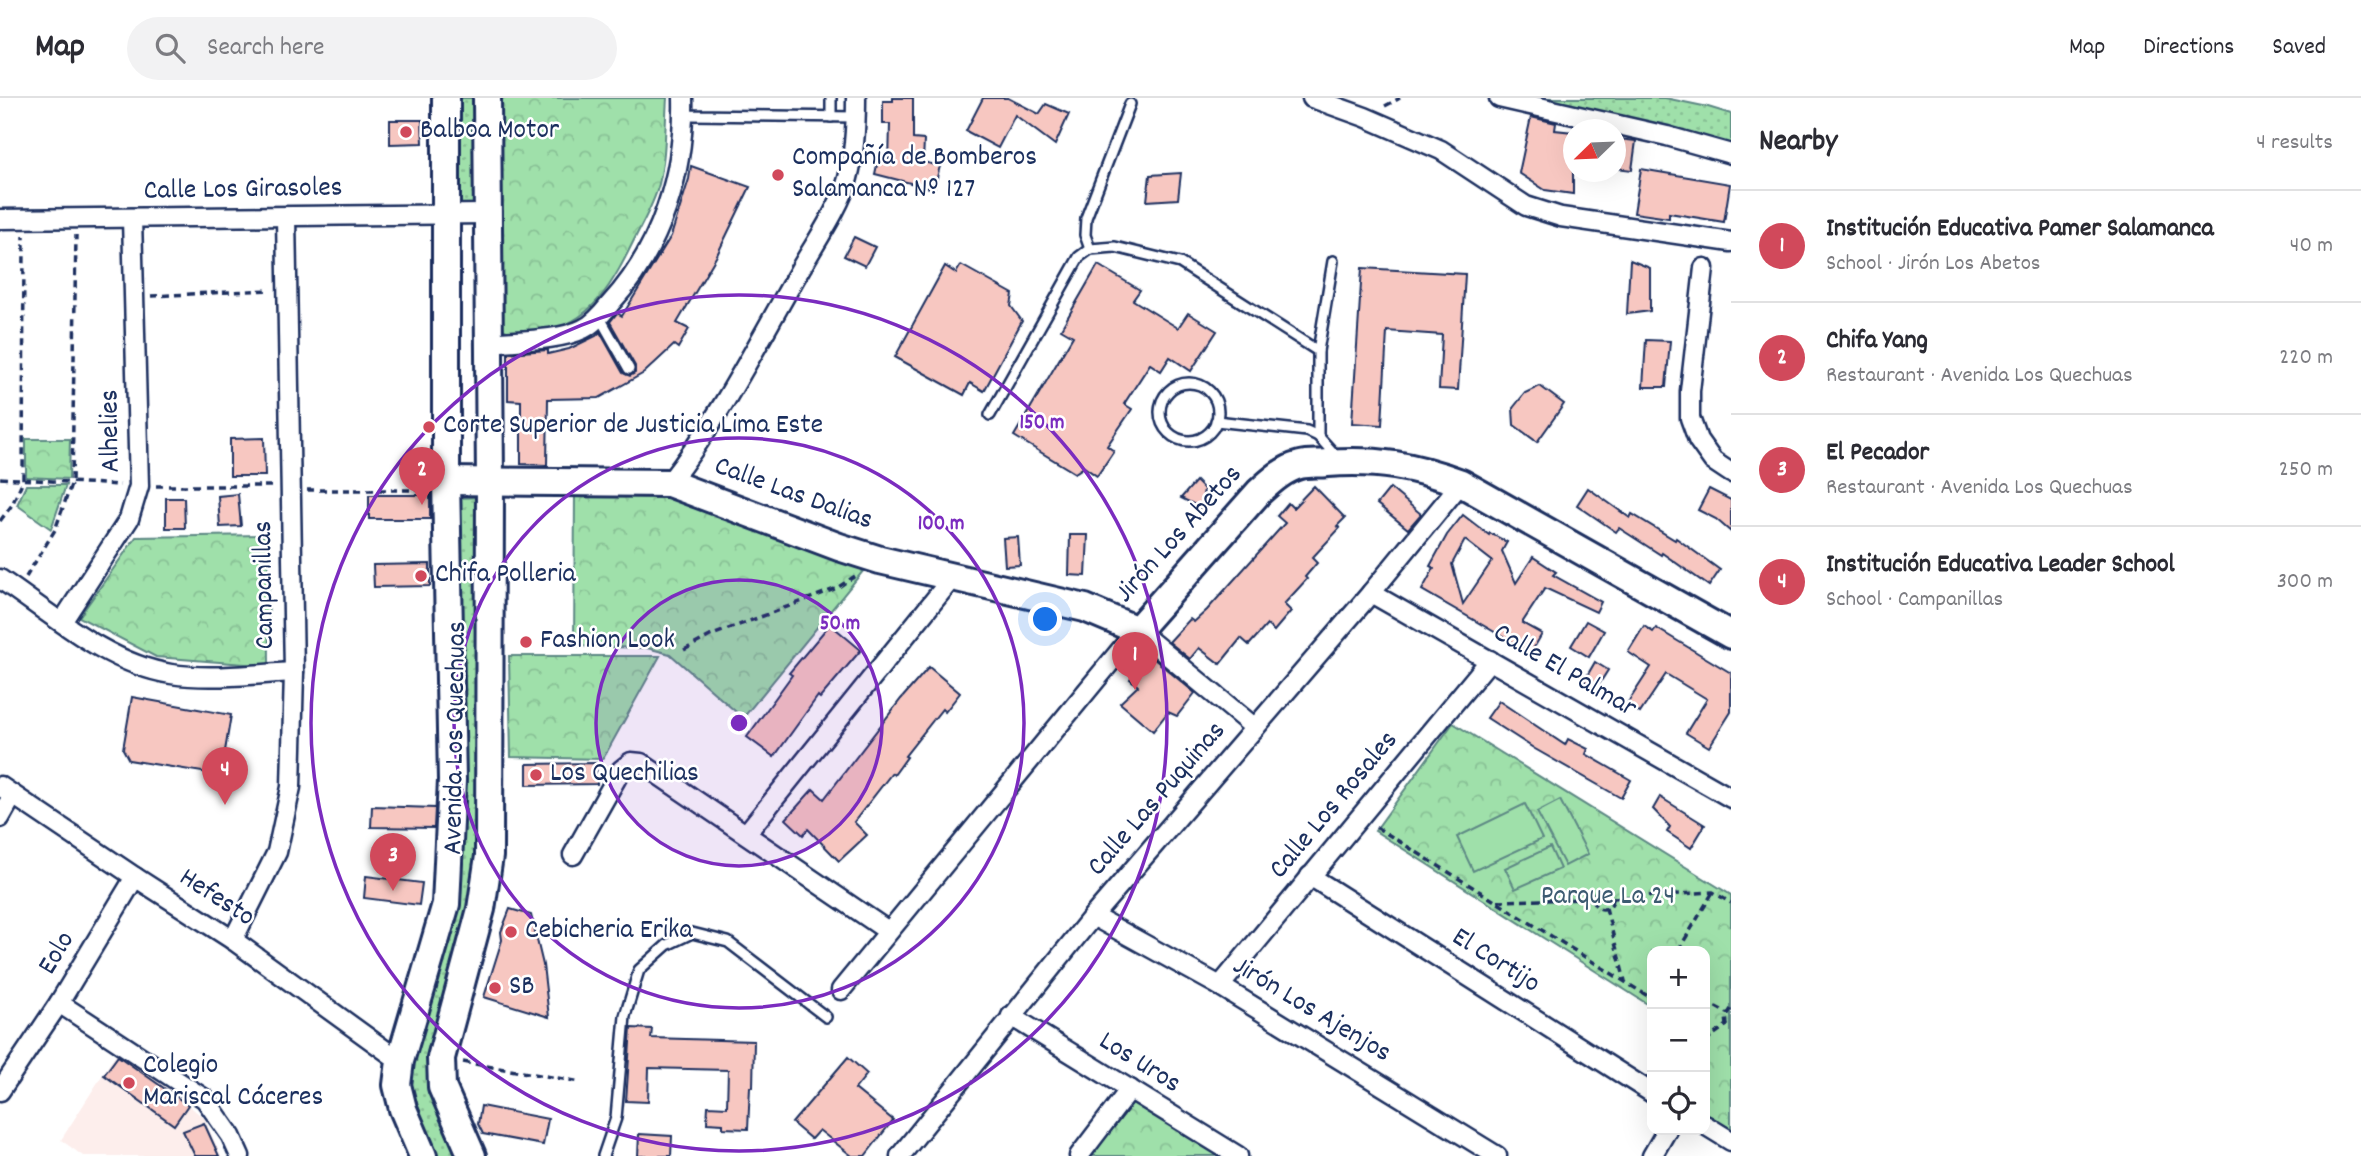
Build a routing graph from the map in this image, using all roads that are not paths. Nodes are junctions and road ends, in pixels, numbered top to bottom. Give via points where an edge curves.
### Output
1 (446, 98) edge
2 (487, 98) edge
3 (831, 98) edge
4 (856, 98) edge
5 (1312, 98) edge
6 (1499, 98) edge
7 (1130, 104) dead end
8 (683, 105) edge
9 (831, 117) junction
10 (856, 117) junction
11 (1731, 154) edge
12 (487, 214) junction
13 (446, 215) junction
14 (286, 216) junction
15 (132, 218) junction
16 (0, 219) edge
17 (1731, 242) edge
18 (1090, 249) junction
19 (1333, 261) dead end
20 (1704, 268) dead end
21 (599, 316) junction
22 (488, 343) junction
23 (1318, 351) junction
24 (629, 369) dead end
25 (990, 415) dead end
26 (1216, 421) junction
27 (1318, 436) junction
28 (1341, 462) junction
29 (1731, 473) edge
30 (490, 480) junction
31 (669, 483) junction
32 (1461, 483) junction
33 (446, 485) junction
34 (953, 578) junction
35 (0, 579) edge
36 (1371, 593) junction
37 (62, 622) junction
38 (1137, 630) junction
39 (1731, 635) edge
40 (1490, 660) junction
41 (294, 672) junction
42 (1255, 728) junction
43 (7, 790) edge
44 (1731, 798) edge
45 (0, 818) edge
46 (746, 834) junction
47 (573, 855) dead end
48 (1310, 876) junction
49 (135, 877) junction
50 (1093, 916) junction
51 (888, 931) junction
52 (233, 940) junction
53 (1220, 986) junction
54 (841, 990) dead end
55 (59, 1003) junction
56 (1011, 1016) junction
57 (826, 1017) dead end
58 (400, 1061) junction
59 (1130, 1089) junction
60 (1647, 1090) edge
61 (0, 1091) edge
62 (1710, 1128) edge
63 (1664, 1135) edge
64 (1731, 1141) edge
65 (240, 1156) edge
66 (423, 1156) edge
67 (472, 1156) edge
68 (603, 1156) edge
69 (900, 1156) edge
70 (1079, 1156) edge
71 (1238, 1156) edge
72 (1497, 1156) edge
73 (1652, 1156) edge

1 - 13 main road, Avenida Los Quechuas
2 - 12 main road, Avenida Los Quechuas
3 - 9 lane
4 - 10 street, Calle Las Dalias
5 - 17 street via 1441,150 1526,206 1561,217
6 - 11 street
7 - 18 lane via 1086,218
8 - 9 lane via 691,115
8 - 21 street via 674,188 653,242 627,286
9 - 10 lane
10 - 31 street, Calle Las Dalias via 848,180 705,432
12 - 13 street, Calle Los Girasoles
12 - 22 main road, Avenida Los Quechuas
13 - 14 street, Calle Los Girasoles
13 - 33 main road, Avenida Los Quechuas
14 - 15 street, Calle Los Girasoles
14 - 41 street, Campanillas
15 - 16 street, Calle Los Girasoles
15 - 37 street, Alhelies via 139,486 129,519
18 - 23 lane via 1115,247 1180,263
18 - 25 lane via 1079,257
19 - 23 lane
20 - 29 street via 1690,418 1713,461
21 - 22 street via 584,329 564,335
21 - 24 lane
22 - 30 main road, Avenida Los Quechuas
23 - 27 lane
26 - 26 lane via 1196,440 1178,438 1160,417 1163,398 1176,385 1195,383 1216,402
26 - 27 lane
27 - 28 lane
28 - 32 main road, Jirón Los Abetos via 1389,462
28 - 38 main road, Jirón Los Abetos via 1300,465 1278,475
30 - 31 main road, Calle Las Dalias
30 - 33 main road, Calle Las Dalias
30 - 67 main road, Avenida Los Quechuas via 489,856 481,909 441,1058 442,1087
31 - 34 main road, Calle Las Dalias via 839,547
32 - 36 street, Calle Las Puquinas
32 - 39 main road, Jirón Los Abetos
33 - 58 main road, Avenida Los Quechuas via 452,780 446,904
34 - 38 main road, Calle Las Dalias via 1085,608
34 - 46 street
35 - 37 street
36 - 40 street, Calle El Palmar
36 - 42 street, Calle Las Puquinas
37 - 41 street via 105,650 170,674
38 - 42 street
38 - 51 street, Jirón Los Abetos
40 - 44 street, Calle El Palmar
40 - 48 street, Calle Los Rosales
41 - 52 street, Campanillas via 286,817 278,852
42 - 50 street, Calle Las Puquinas
43 - 45 street
43 - 49 street, Hefesto
46 - 47 street via 641,763 631,762 621,770
46 - 51 street
48 - 53 street, Calle Los Rosales
48 - 60 street, El Cortijo
49 - 52 street, Hefesto
49 - 55 street, Eolo
50 - 53 street, Jirón Los Ajenjos
50 - 56 street, Calle Las Puquinas
51 - 54 street, Jirón Los Abetos
52 - 58 street, Hefesto
53 - 72 street, Jirón Los Ajenjos
55 - 61 street, Eolo
55 - 65 street via 205,1099
56 - 59 street, Los Uros
56 - 69 street, Calle Las Puquinas
57 - 68 lane via 728,942 692,933 667,945 639,971 625,1016 616,1118
58 - 66 main road, Avenida Los Quechuas via 397,1084 402,1109
59 - 70 street
59 - 71 street, Los Uros
62 - 64 street
63 - 73 street

